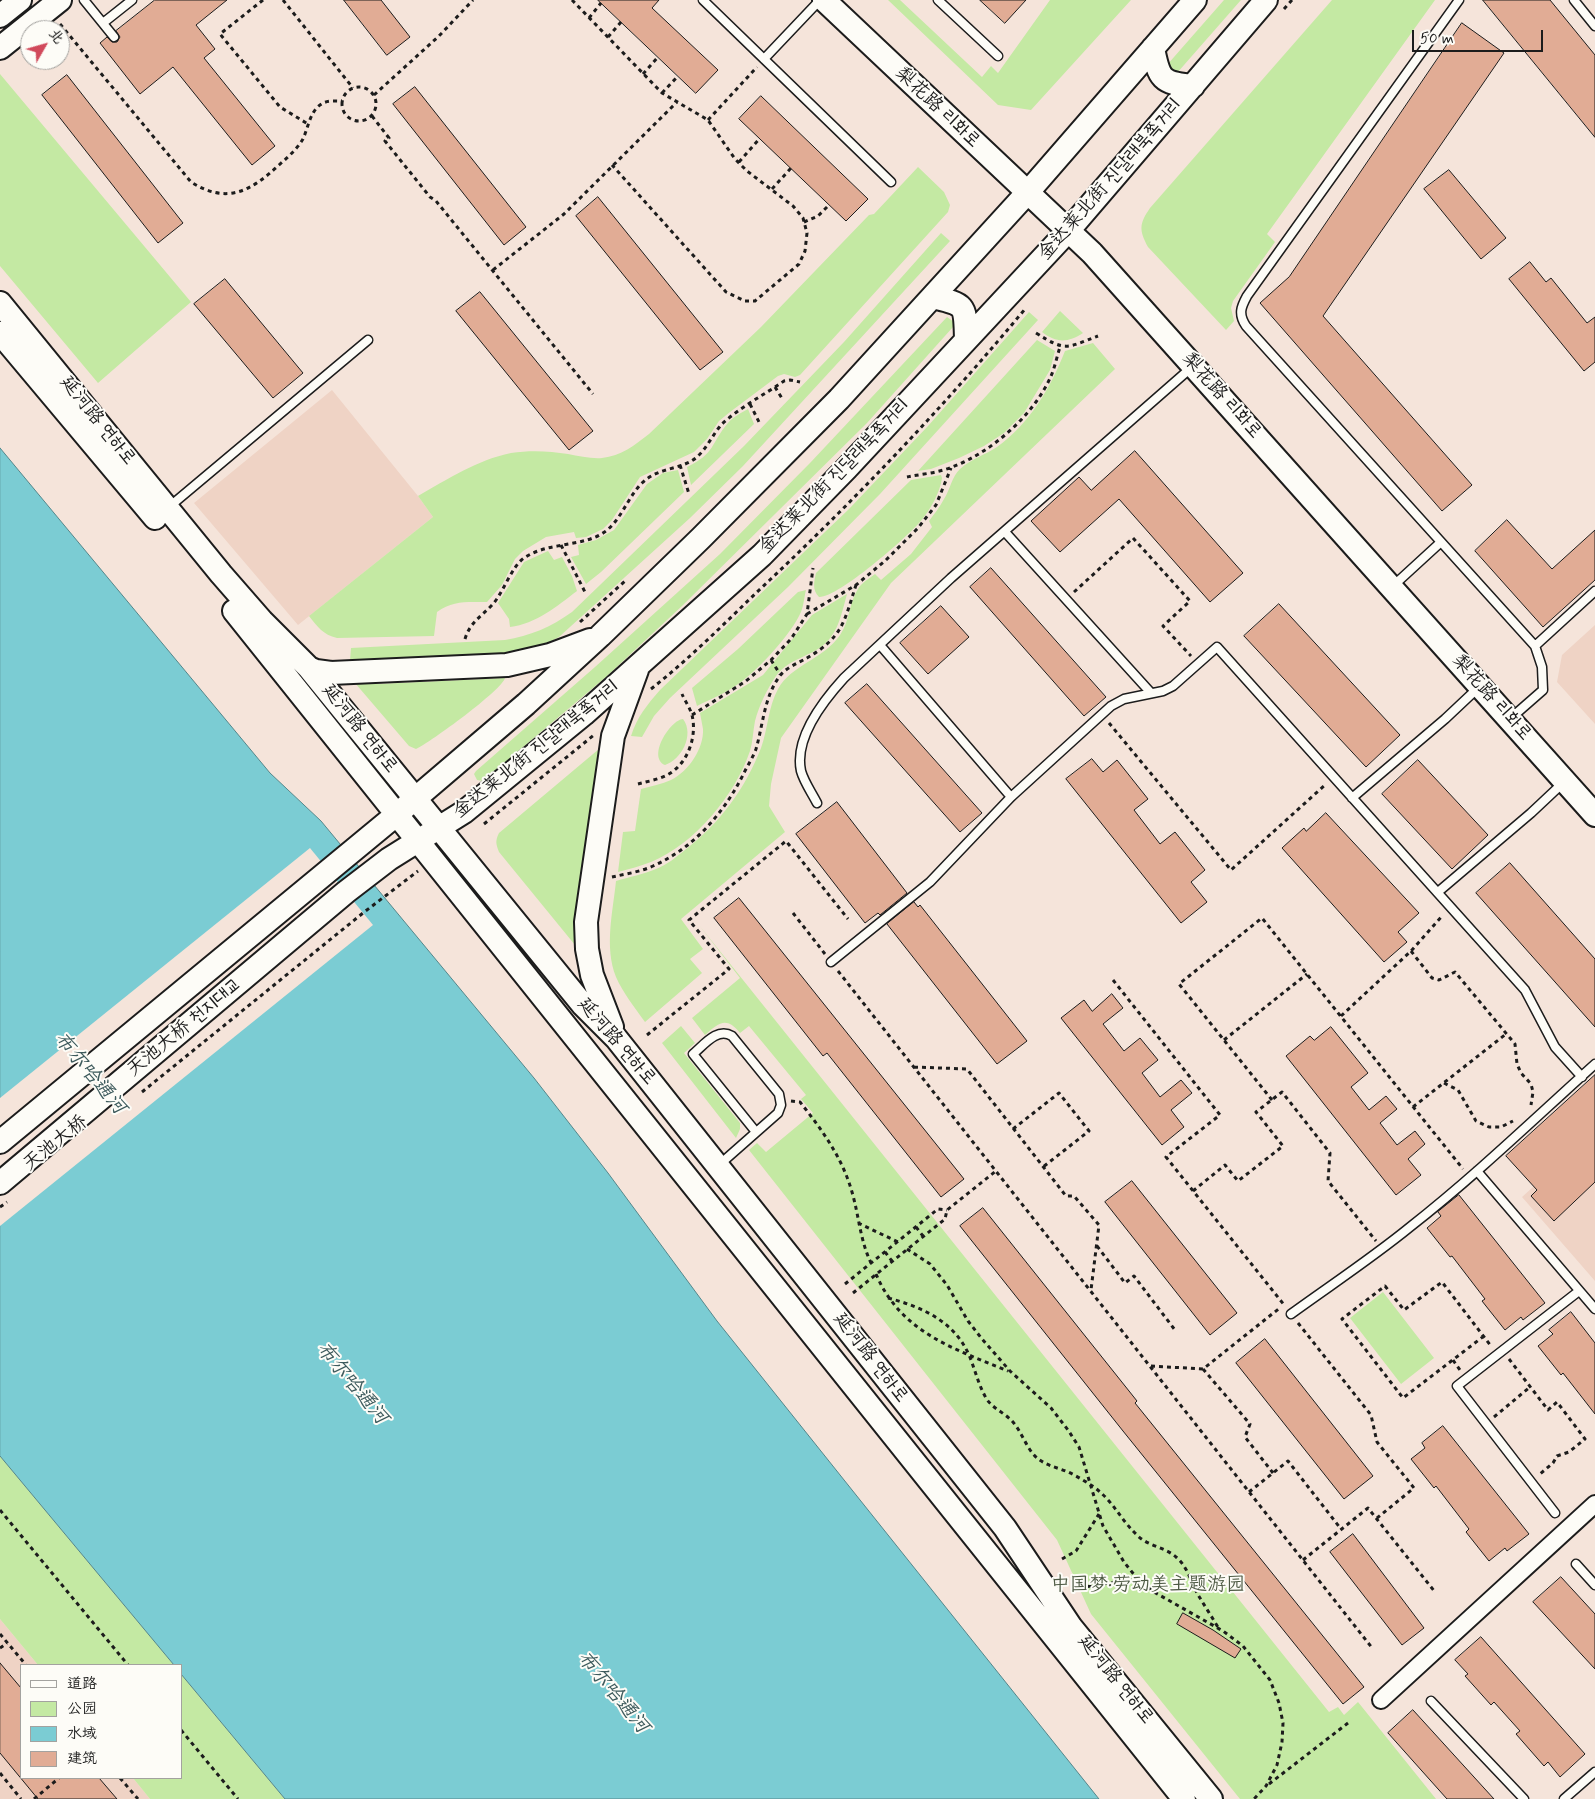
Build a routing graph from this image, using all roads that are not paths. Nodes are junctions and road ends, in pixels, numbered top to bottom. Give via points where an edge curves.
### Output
1 (20, 0) edge
2 (84, 0) edge
3 (132, 0) edge
4 (703, 0) edge
5 (820, 0) edge
6 (824, 0) edge
7 (938, 0) edge
8 (1195, 0) edge
9 (1266, 0) edge
10 (1458, 0) edge
11 (1574, 0) edge
12 (58, 10) edge
13 (0, 16) edge
14 (103, 23) junction
15 (1595, 26) edge
16 (114, 37) dead end
17 (0, 48) edge
18 (1153, 48) junction
19 (998, 56) dead end
20 (764, 59) junction
21 (1193, 86) junction
22 (891, 182) dead end
23 (1028, 192) junction
24 (1068, 231) junction
25 (932, 297) junction
26 (0, 303) edge
27 (0, 332) edge
28 (368, 340) dead end
29 (966, 340) junction
30 (1194, 366) junction
31 (168, 508) junction
32 (1005, 532) junction
33 (1441, 542) junction
34 (1392, 587) junction
35 (1595, 591) edge
36 (600, 636) junction
37 (880, 645) junction
38 (1535, 646) junction
39 (639, 666) junction
40 (309, 668) junction
41 (1480, 686) junction
42 (1151, 693) junction
43 (1510, 720) junction
44 (1565, 781) junction
45 (1012, 797) junction
46 (415, 798) junction
47 (1352, 798) junction
48 (817, 803) dead end
49 (396, 815) junction
50 (1595, 815) edge
51 (439, 828) junction
52 (418, 841) junction
53 (346, 892) joint
54 (1438, 892) junction
55 (831, 962) road end
56 (616, 1038) junction
57 (1595, 1064) edge
58 (1582, 1076) junction
59 (756, 1132) junction
60 (0, 1142) edge
61 (717, 1166) junction
62 (1477, 1171) junction
63 (4, 1192) edge
64 (1579, 1291) junction
65 (1595, 1310) edge
66 (1291, 1314) road end
67 (1595, 1504) edge
68 (1555, 1513) dead end
69 (1576, 1564) dead end
70 (1595, 1585) edge
71 (1381, 1700) dead end
72 (1431, 1701) dead end
73 (1595, 1772) edge
74 (1184, 1799) edge
75 (1211, 1799) edge
76 (1524, 1799) edge
77 (1564, 1799) edge

1 - 13 main road
2 - 14 lane
3 - 14 lane
4 - 20 lane
5 - 20 lane
6 - 23 main road, 梨花路 리화로
7 - 19 lane
8 - 18 main road
9 - 21 main road, 金达莱北街 진달래북쪽거리
10 - 33 lane via 1247,296 1240,313 1246,326
11 - 15 lane
12 - 17 main road
14 - 16 lane
18 - 21 main road via 1157,68 1163,78 1174,84
18 - 23 main road
20 - 22 lane
21 - 24 main road, 金达莱北街 진달래북쪽거리
23 - 24 main road, 梨花路 리화로
23 - 25 main road
24 - 29 main road, 金达莱北街 진달래북쪽거리
24 - 30 main road, 梨花路 리화로 via 1092,253
25 - 29 main road via 952,302 965,312
25 - 36 main road via 790,450
26 - 31 main road, 延河路 연하로
27 - 49 main road, 延河路 연하로 via 268,652
28 - 31 lane
29 - 39 main road, 金达莱北街 진달래북쪽거리 via 762,555
30 - 32 lane
30 - 34 main road, 梨花路 리화로
31 - 40 main road, 延河路 연하로 via 250,608
32 - 37 lane
32 - 42 lane
33 - 34 lane
33 - 38 lane
34 - 41 main road, 梨花路 리화로
35 - 38 lane
36 - 40 main road via 550,655 507,665 331,673
36 - 46 main road via 533,698
37 - 45 lane
37 - 48 lane via 830,694 817,711 802,744 799,760 802,774
38 - 43 lane via 1542,667 1543,690
39 - 51 main road, 金达莱北街 진달래북쪽거리 via 464,812
39 - 56 main road via 612,736 586,922 586,949 592,975
40 - 46 main road, 延河路 연하로
41 - 43 main road, 梨花路 리화로
41 - 47 lane
42 - 45 lane via 1124,699 1111,706
42 - 47 lane via 1173,686 1216,647
43 - 44 main road, 梨花路 리화로
44 - 50 main road, 梨花路 리화로
44 - 54 lane
45 - 55 lane via 930,882
46 - 49 main road
46 - 51 main road, 延河路 연하로
47 - 54 lane
49 - 52 main road, 延河路 연하로
49 - 60 main road, 天池大桥 천지대교
51 - 52 main road, 金达莱北街 진달래북쪽거리
51 - 56 main road, 延河路 연하로 via 583,1005
52 - 53 main road, 金达莱北街 진달래북쪽거리
52 - 74 main road, 延河路 연하로
53 - 63 main road, 天池大桥 천지대교
54 - 58 lane via 1525,990 1555,1047
56 - 61 main road, 延河路 연하로
57 - 58 lane
58 - 62 lane
59 - 59 lane via 778,1113 779,1094 732,1036 720,1033 693,1054
59 - 61 lane
61 - 75 main road, 延河路 연하로 via 1005,1528 1070,1626
62 - 64 lane
62 - 66 lane via 1382,1249
64 - 65 lane
64 - 68 lane via 1457,1386
67 - 71 street
69 - 70 lane
72 - 76 lane
73 - 77 lane

